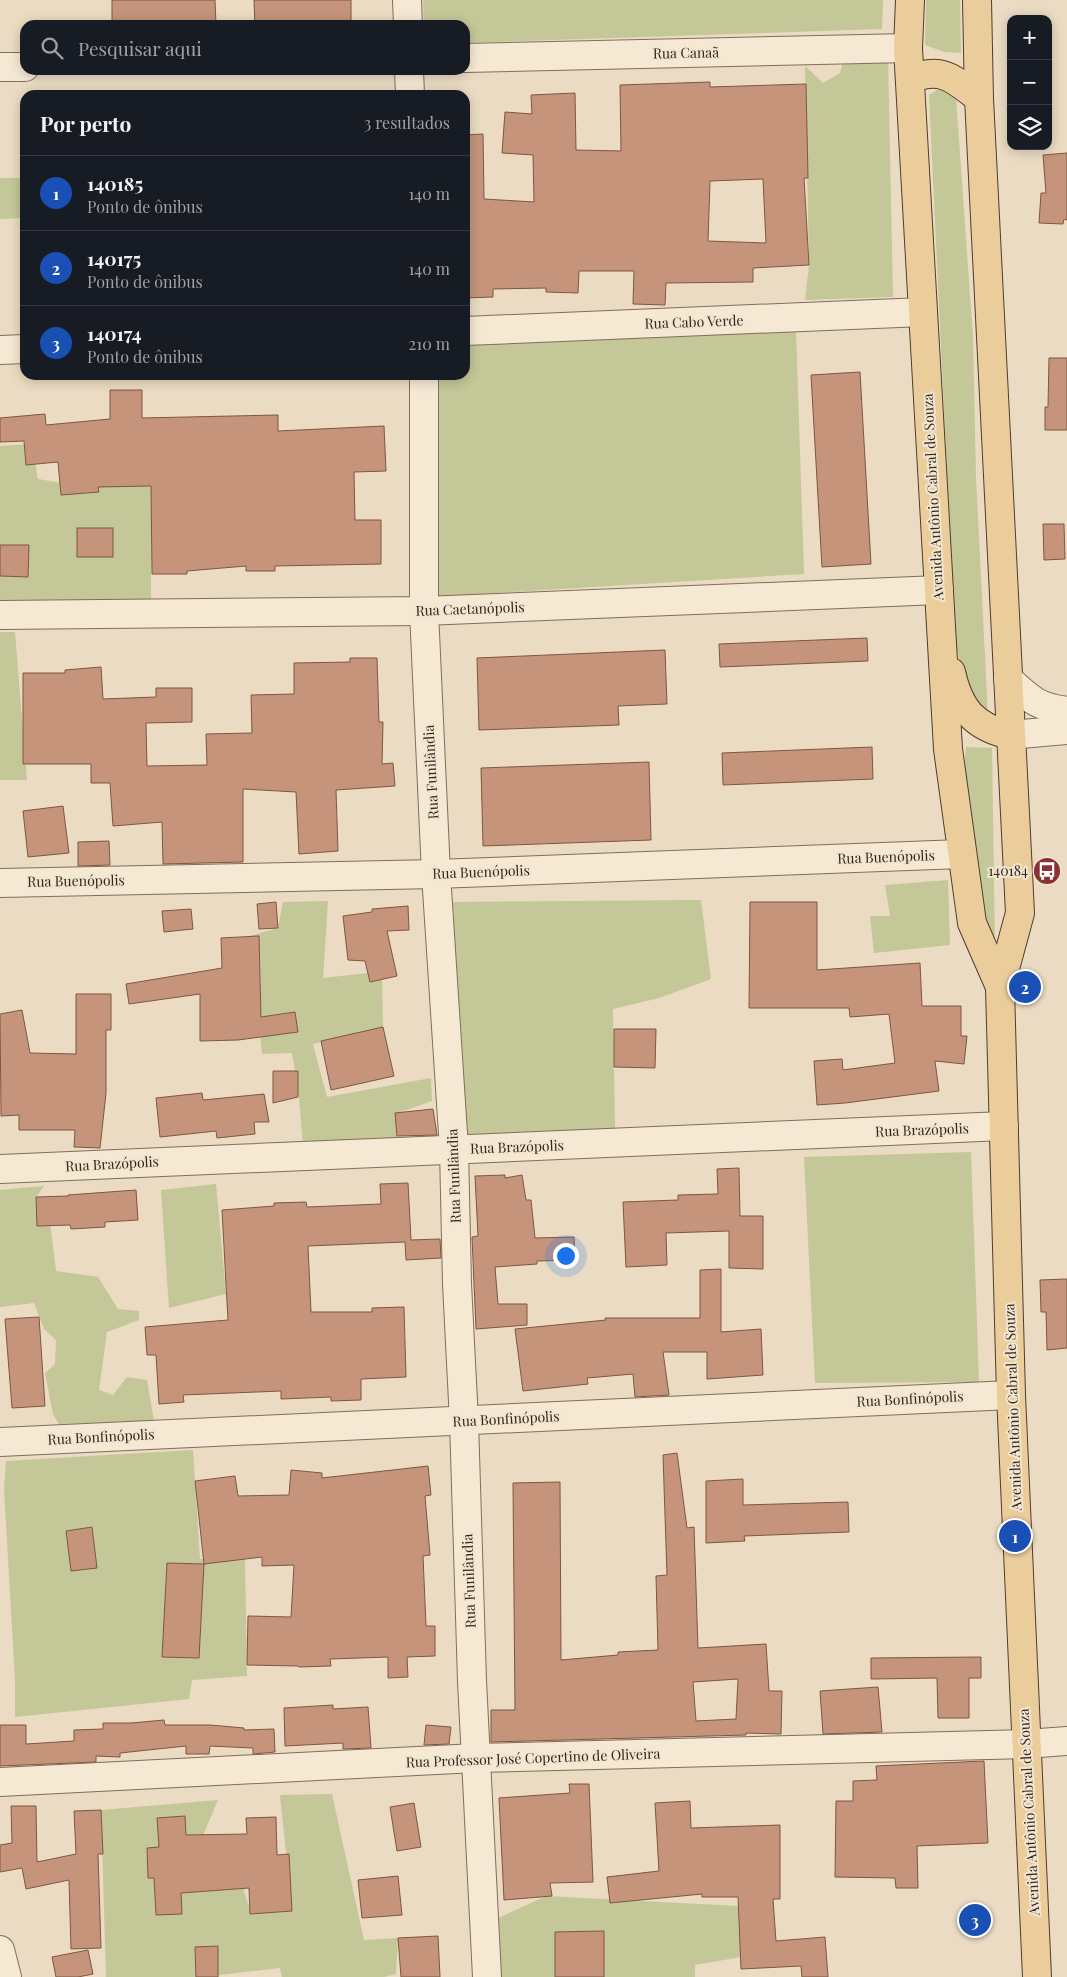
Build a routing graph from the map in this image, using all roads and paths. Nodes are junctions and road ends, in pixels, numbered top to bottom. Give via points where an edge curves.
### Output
1 (407, 0) edge
2 (910, 0) edge
3 (978, 0) edge
4 (408, 20) edge
5 (908, 48) junction
6 (470, 58) edge
7 (0, 67) edge
8 (20, 67) edge
9 (409, 75) edge
10 (910, 78) junction
11 (410, 90) edge
12 (979, 98) junction
13 (923, 312) junction
14 (470, 331) edge
15 (20, 349) edge
16 (0, 350) edge
17 (424, 380) edge
18 (939, 590) junction
19 (424, 611) junction
20 (0, 615) edge
21 (941, 640) junction
22 (1008, 680) junction
23 (1067, 711) edge
24 (1067, 730) edge
25 (1010, 736) junction
26 (962, 854) junction
27 (436, 874) junction
28 (0, 883) edge
29 (1000, 987) junction
30 (1004, 1126) junction
31 (454, 1149) junction
32 (0, 1169) edge
33 (1012, 1395) junction
34 (464, 1421) junction
35 (0, 1442) edge
36 (1067, 1741) edge
37 (1026, 1744) junction
38 (476, 1758) junction
39 (0, 1782) edge
40 (0, 1950) edge
41 (7, 1977) edge
42 (487, 1977) edge
43 (1037, 1977) edge

1 - 4 street
2 - 5 main road, Avenida Antônio Cabral de Souza
3 - 12 main road, Avenida Antônio Cabral de Souza
5 - 6 street, Rua Canaã
5 - 10 main road, Avenida Antônio Cabral de Souza
7 - 8 street
9 - 11 street
10 - 12 main road via 940,73 954,79
10 - 13 main road, Avenida Antônio Cabral de Souza
12 - 22 main road, Avenida Antônio Cabral de Souza
13 - 14 street, Rua Cabo Verde
13 - 18 main road, Avenida Antônio Cabral de Souza
15 - 16 street
17 - 19 street, Rua Funilândia
18 - 19 street, Rua Caetanópolis
18 - 21 main road, Avenida Antônio Cabral de Souza
19 - 20 street, Rua Caetanópolis
19 - 27 street, Rua Funilândia
21 - 25 main road via 956,690 970,715 992,731
21 - 26 main road, Avenida Antônio Cabral de Souza via 948,749
22 - 23 street via 1030,700 1048,708
22 - 25 main road, Avenida Antônio Cabral de Souza
24 - 25 street
25 - 29 main road, Avenida Antônio Cabral de Souza via 1020,913
26 - 27 street, Rua Buenópolis
26 - 29 main road, Avenida Antônio Cabral de Souza via 972,924
27 - 28 street, Rua Buenópolis
27 - 31 street, Rua Funilândia
29 - 30 main road, Avenida Antônio Cabral de Souza
30 - 31 street, Rua Brazópolis
30 - 33 main road, Avenida Antônio Cabral de Souza
31 - 32 street, Rua Brazópolis
31 - 34 street, Rua Funilândia
33 - 34 street, Rua Bonfinópolis
33 - 37 main road, Avenida Antônio Cabral de Souza
34 - 35 street, Rua Bonfinópolis
34 - 38 street, Rua Funilândia
36 - 37 street, Rua Professor José Copertino de Oliveira
37 - 38 street, Rua Professor José Copertino de Oliveira
37 - 43 main road, Avenida Antônio Cabral de Souza
38 - 39 street, Rua Professor José Copertino de Oliveira
38 - 42 street, Rua Funilândia
40 - 41 street

